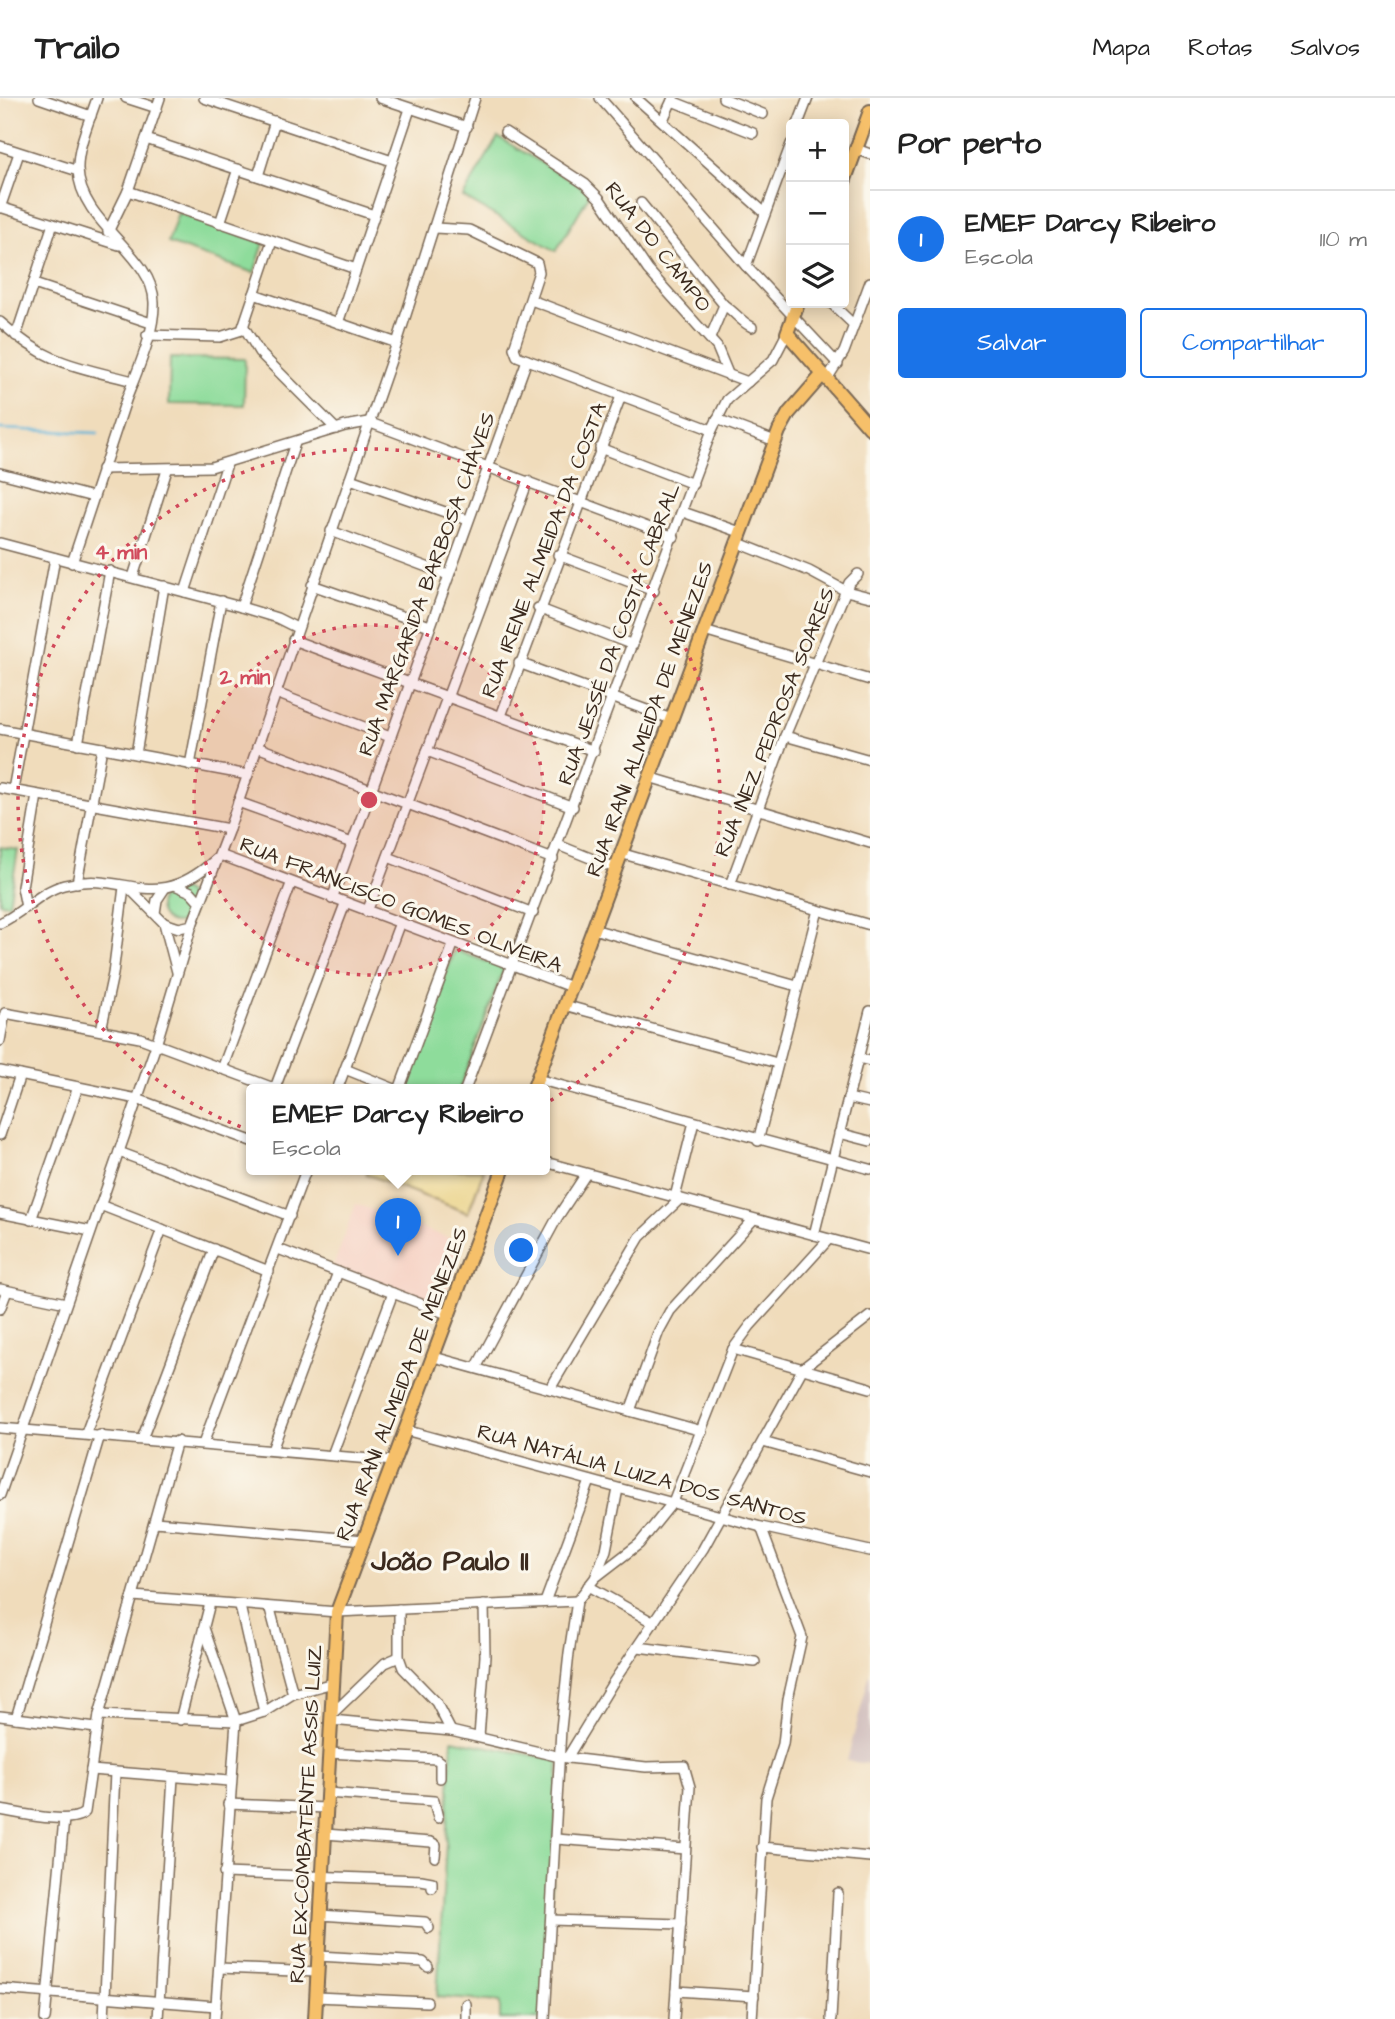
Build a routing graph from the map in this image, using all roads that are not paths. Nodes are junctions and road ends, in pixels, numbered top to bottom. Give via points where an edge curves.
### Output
1 (39, 98) edge
2 (97, 98) edge
3 (126, 98) edge
4 (160, 98) edge
5 (204, 98) edge
6 (380, 98) edge
7 (475, 98) edge
8 (600, 98) edge
9 (636, 98) edge
10 (723, 98) edge
11 (808, 98) edge
12 (673, 99) edge
13 (222, 101) edge
14 (157, 108) junction
15 (410, 109) junction
16 (870, 111) edge
17 (763, 114) dead end
18 (91, 116) junction
19 (801, 119) edge
20 (663, 120) junction
21 (275, 121) junction
22 (467, 128) junction
23 (505, 132) dead end
24 (753, 133) dead end
25 (146, 139) junction
26 (0, 146) edge
27 (856, 149) junction
28 (19, 153) junction
29 (870, 154) edge
30 (786, 157) edge
31 (392, 161) junction
32 (849, 168) edge
33 (238, 169) junction
34 (78, 171) junction
35 (258, 176) junction
36 (128, 191) junction
37 (641, 203) dead end
38 (0, 207) edge
39 (765, 214) junction
40 (374, 215) junction
41 (220, 223) junction
42 (53, 224) junction
43 (435, 228) junction
44 (108, 232) junction
45 (272, 241) junction
46 (121, 246) junction
47 (746, 266) junction
48 (356, 269) junction
49 (870, 282) edge
50 (34, 284) junction
51 (254, 294) junction
52 (531, 300) junction
53 (724, 305) junction
54 (836, 308) edge
55 (796, 309) edge
56 (0, 322) edge
57 (151, 323) junction
58 (338, 323) junction
59 (854, 324) junction
60 (244, 327) junction
61 (752, 327) dead end
62 (787, 333) junction
63 (148, 335) junction
64 (16, 336) junction
65 (710, 338) junction
66 (397, 343) junction
67 (527, 360) junction
68 (838, 364) junction
69 (729, 376) junction
70 (825, 376) junction
71 (133, 381) junction
72 (748, 382) junction
73 (621, 396) junction
74 (717, 419) junction
75 (368, 422) junction
76 (869, 426) edge
77 (336, 429) junction
78 (712, 430) junction
79 (775, 441) junction
80 (295, 443) junction
81 (600, 448) junction
82 (227, 464) junction
83 (487, 466) junction
84 (102, 470) junction
85 (167, 470) junction
86 (0, 473) edge
87 (350, 478) junction
88 (528, 481) junction
89 (693, 484) junction
90 (93, 497) junction
91 (581, 501) junction
92 (683, 512) junction
93 (468, 520) junction
94 (331, 531) junction
95 (674, 537) junction
96 (738, 537) junction
97 (0, 546) edge
98 (558, 555) junction
99 (55, 558) junction
100 (72, 563) junction
101 (110, 571) junction
102 (858, 574) dead end
103 (448, 575) junction
104 (133, 577) junction
105 (312, 585) junction
106 (164, 586) junction
107 (654, 591) junction
108 (846, 591) junction
109 (185, 592) junction
110 (870, 597) edge
111 (221, 601) junction
112 (241, 607) junction
113 (538, 608) junction
114 (430, 626) junction
115 (297, 628) junction
116 (704, 631) junction
117 (293, 640) junction
118 (634, 645) junction
119 (519, 663) junction
120 (816, 665) junction
121 (870, 680) edge
122 (409, 682) junction
123 (276, 693) junction
124 (615, 696) junction
125 (447, 698) junction
126 (500, 716) junction
127 (671, 719) junction
128 (0, 729) edge
129 (22, 733) junction
130 (785, 736) junction
131 (390, 737) junction
132 (78, 744) junction
133 (257, 747) junction
134 (102, 748) junction
135 (427, 751) junction
136 (594, 751) junction
137 (136, 754) junction
138 (870, 760) edge
139 (190, 765) junction
140 (248, 775) junction
141 (649, 777) junction
142 (0, 788) edge
143 (371, 789) junction
144 (13, 790) junction
145 (37, 794) junction
146 (238, 802) junction
147 (408, 803) junction
148 (92, 805) junction
149 (573, 807) junction
150 (757, 811) junction
151 (229, 829) junction
152 (352, 843) junction
153 (870, 843) edge
154 (558, 845) junction
155 (620, 853) junction
156 (220, 855) junction
157 (388, 857) junction
158 (553, 859) junction
159 (615, 868) junction
160 (77, 883) junction
161 (291, 884) junction
162 (730, 885) junction
163 (177, 886) junction
164 (127, 888) junction
165 (165, 888) junction
166 (332, 899) junction
167 (200, 902) junction
168 (345, 904) junction
169 (26, 907) junction
170 (818, 910) junction
171 (367, 912) junction
172 (155, 913) junction
173 (533, 913) junction
174 (0, 923) edge
175 (164, 923) junction
176 (192, 925) junction
177 (399, 925) junction
178 (870, 925) edge
179 (593, 929) junction
180 (453, 945) junction
181 (512, 967) junction
182 (178, 977) junction
183 (797, 986) junction
184 (571, 987) junction
185 (564, 1005) junction
186 (870, 1011) edge
187 (1, 1028) edge
188 (101, 1030) junction
189 (0, 1041) edge
190 (156, 1045) junction
191 (858, 1058) junction
192 (870, 1061) edge
193 (777, 1063) junction
194 (222, 1069) junction
195 (345, 1069) junction
196 (0, 1072) edge
197 (20, 1075) junction
198 (263, 1084) edge
199 (279, 1084) edge
200 (339, 1084) edge
201 (383, 1084) edge
202 (400, 1084) edge
203 (467, 1084) edge
204 (535, 1084) edge
205 (78, 1087) junction
206 (550, 1088) edge
207 (848, 1098) junction
208 (137, 1099) junction
209 (870, 1103) edge
210 (694, 1122) junction
211 (839, 1133) junction
212 (0, 1135) edge
213 (246, 1139) edge
214 (758, 1141) junction
215 (870, 1141) edge
216 (119, 1152) junction
217 (832, 1161) junction
218 (550, 1163) edge
219 (870, 1169) edge
220 (586, 1174) junction
221 (304, 1175) edge
222 (501, 1175) edge
223 (678, 1198) junction
224 (100, 1205) junction
225 (0, 1213) edge
226 (290, 1216) junction
227 (31, 1220) junction
228 (754, 1220) junction
229 (162, 1229) junction
230 (91, 1231) junction
231 (814, 1235) junction
232 (829, 1239) junction
233 (214, 1249) junction
234 (278, 1249) junction
235 (870, 1250) edge
236 (269, 1271) junction
237 (338, 1272) junction
238 (3, 1290) edge
239 (393, 1293) junction
240 (66, 1303) junction
241 (0, 1310) edge
242 (450, 1315) junction
243 (870, 1315) edge
244 (733, 1349) junction
245 (434, 1357) junction
246 (476, 1368) junction
247 (803, 1368) junction
248 (870, 1388) edge
249 (550, 1389) junction
250 (630, 1411) junction
251 (0, 1428) edge
252 (23, 1428) junction
253 (405, 1430) junction
254 (702, 1431) junction
255 (86, 1433) junction
256 (100, 1435) junction
257 (142, 1439) junction
258 (177, 1441) junction
259 (764, 1442) junction
260 (203, 1444) junction
261 (272, 1450) junction
262 (332, 1455) junction
263 (394, 1461) junction
264 (870, 1472) edge
265 (590, 1481) junction
266 (618, 1489) junction
267 (0, 1495) edge
268 (673, 1502) junction
269 (722, 1516) junction
270 (155, 1522) junction
271 (761, 1527) junction
272 (365, 1540) junction
273 (870, 1551) edge
274 (591, 1582) junction
275 (133, 1595) junction
276 (577, 1601) junction
277 (545, 1602) junction
278 (210, 1604) junction
279 (484, 1605) junction
280 (240, 1606) junction
281 (271, 1609) junction
282 (399, 1609) junction
283 (337, 1612) junction
284 (654, 1623) junction
285 (204, 1628) junction
286 (638, 1647) junction
287 (399, 1657) junction
288 (755, 1662) dead end
289 (333, 1683) junction
290 (293, 1694) junction
291 (264, 1712) junction
292 (99, 1715) junction
293 (0, 1716) edge
294 (331, 1717) junction
295 (16, 1718) junction
296 (180, 1720) junction
297 (236, 1721) junction
298 (96, 1728) junction
299 (451, 1731) junction
300 (479, 1737) junction
301 (328, 1752) junction
302 (563, 1758) junction
303 (91, 1770) junction
304 (115, 1772) junction
305 (173, 1777) junction
306 (440, 1778) dead end
307 (229, 1781) junction
308 (327, 1793) junction
309 (228, 1804) junction
310 (326, 1808) junction
311 (0, 1810) edge
312 (438, 1818) dead end
313 (64, 1819) junction
314 (325, 1834) junction
315 (556, 1839) junction
316 (762, 1847) junction
317 (685, 1849) junction
318 (435, 1857) dead end
319 (870, 1857) edge
320 (224, 1873) junction
321 (323, 1877) junction
322 (432, 1888) dead end
323 (838, 1893) dead end
324 (320, 1915) junction
325 (551, 1920) junction
326 (681, 1924) junction
327 (429, 1928) dead end
328 (318, 1956) junction
329 (428, 1967) dead end
330 (219, 1968) junction
331 (317, 1972) junction
332 (0, 1989) edge
333 (676, 1991) junction
334 (48, 1994) junction
335 (754, 1996) junction
336 (316, 1997) junction
337 (106, 1999) junction
338 (159, 2002) junction
339 (427, 2002) dead end
340 (466, 2004) dead end
341 (216, 2006) junction
342 (46, 2019) edge
343 (104, 2019) edge
344 (158, 2019) edge
345 (215, 2019) edge
346 (315, 2019) edge
347 (466, 2019) edge
348 (545, 2019) edge
349 (674, 2019) edge
350 (752, 2019) edge
351 (831, 2019) edge

1 - 18 street
2 - 18 street
3 - 14 street
4 - 14 street
5 - 13 street
6 - 15 street
7 - 22 street
8 - 47 street
9 - 20 street
10 - 17 street
11 - 19 street
12 - 20 street
12 - 24 street
13 - 21 street
14 - 25 street
15 - 22 street
15 - 31 street
16 - 27 main road
18 - 34 street
20 - 39 street
21 - 31 street
21 - 35 street
22 - 43 street
23 - 65 street, RUA DO CAMPO via 599,198 648,270
25 - 33 street
25 - 36 street
26 - 28 street
27 - 29 street
27 - 32 main road
28 - 34 street
28 - 38 street
30 - 39 street
31 - 40 street
33 - 35 street
33 - 41 street
34 - 44 street via 90,205
35 - 40 street
36 - 41 street
36 - 44 street
37 - 53 street
38 - 42 street
39 - 47 street
40 - 48 street
41 - 45 street
42 - 46 street
42 - 50 street
43 - 52 street via 468,230 533,259 539,272
43 - 66 street
44 - 46 street
45 - 48 street
45 - 51 street
46 - 57 street via 153,290
47 - 55 street
48 - 58 street
49 - 59 street
50 - 57 street
50 - 64 street
51 - 58 street
51 - 60 street
52 - 67 street via 515,352
52 - 69 street
53 - 61 street
53 - 65 street
54 - 59 street
55 - 62 main road
55 - 68 street
56 - 64 street
57 - 63 street
58 - 66 street
59 - 68 street
60 - 63 street via 237,334 220,337
60 - 77 street via 259,352
62 - 70 main road
62 - 72 street, RUA JESSÉ DA COSTA CABRAL via 773,360
63 - 71 street
64 - 71 street via 56,362
65 - 69 street, RUA DO CAMPO
66 - 75 street
67 - 73 street
67 - 83 street, RUA MARGARIDA BARBOSA CHAVES
68 - 70 street
69 - 72 street
70 - 76 main road
70 - 79 main road, RUA IRANI ALMEIDA DE MENEZES via 789,413
71 - 84 street
72 - 74 street, RUA JESSÉ DA COSTA CABRAL via 727,400
73 - 78 street
73 - 81 street, RUA IRENE ALMEIDA DA COSTA
74 - 78 street, RUA JESSÉ DA COSTA CABRAL
74 - 79 street
75 - 77 street
75 - 83 street
75 - 87 street
77 - 80 street
78 - 89 street, RUA JESSÉ DA COSTA CABRAL
79 - 96 main road, RUA IRANI ALMEIDA DE MENEZES
80 - 82 street
80 - 112 street
81 - 89 street
81 - 91 street, RUA IRENE ALMEIDA DA COSTA
82 - 85 street
82 - 109 street
83 - 88 street
83 - 93 street, RUA MARGARIDA BARBOSA CHAVES
84 - 85 street
84 - 90 street
85 - 104 street
86 - 90 street
87 - 93 street
87 - 94 street
88 - 91 street
88 - 125 street
89 - 92 street, RUA JESSÉ DA COSTA CABRAL
90 - 100 street
91 - 95 street
91 - 98 street, RUA IRENE ALMEIDA DA COSTA
92 - 95 street, RUA JESSÉ DA COSTA CABRAL
92 - 96 street
93 - 103 street, RUA MARGARIDA BARBOSA CHAVES
94 - 103 street
94 - 105 street
95 - 107 street, RUA JESSÉ DA COSTA CABRAL
96 - 108 street
96 - 116 main road, RUA IRANI ALMEIDA DE MENEZES
97 - 99 street
98 - 107 street
98 - 113 street, RUA IRENE ALMEIDA DA COSTA
99 - 100 street
99 - 129 street
100 - 101 street
101 - 104 street
101 - 132 street
102 - 108 street, RUA INEZ PEDROSA SOARES
103 - 114 street, RUA MARGARIDA BARBOSA CHAVES
104 - 106 street
105 - 114 street
105 - 115 street
106 - 109 street
106 - 137 street
107 - 118 street, RUA JESSÉ DA COSTA CABRAL
108 - 110 street
108 - 120 street, RUA INEZ PEDROSA SOARES
109 - 111 street
111 - 112 street
111 - 139 street
112 - 115 street
113 - 118 street
113 - 119 street, RUA IRENE ALMEIDA DA COSTA
114 - 122 street, RUA MARGARIDA BARBOSA CHAVES
115 - 117 street
116 - 120 street
116 - 127 main road, RUA IRANI ALMEIDA DE MENEZES
117 - 122 street
117 - 123 street
118 - 124 street, RUA JESSÉ DA COSTA CABRAL
119 - 124 street
119 - 126 street, RUA IRENE ALMEIDA DA COSTA
120 - 121 street
120 - 130 street, RUA INEZ PEDROSA SOARES
122 - 125 street
122 - 131 street, RUA MARGARIDA BARBOSA CHAVES
123 - 131 street
123 - 133 street
124 - 127 street
124 - 136 street, RUA JESSÉ DA COSTA CABRAL
125 - 126 street
125 - 135 street
126 - 136 street
127 - 141 main road, RUA IRANI ALMEIDA DE MENEZES
128 - 129 street
129 - 132 street
129 - 144 street
130 - 138 street
130 - 150 street, RUA INEZ PEDROSA SOARES
131 - 143 street, RUA MARGARIDA BARBOSA CHAVES
132 - 134 street
133 - 140 street
133 - 143 street
134 - 137 street
134 - 148 street
135 - 147 street
135 - 149 street
136 - 149 street, RUA JESSÉ DA COSTA CABRAL
137 - 139 street
139 - 140 street
140 - 146 street
141 - 150 street
141 - 155 main road, RUA IRANI ALMEIDA DE MENEZES
142 - 144 street
143 - 147 street
143 - 152 street, RUA MARGARIDA BARBOSA CHAVES
144 - 145 street
145 - 148 street
145 - 169 street via 22,887
146 - 151 street
146 - 152 street
147 - 157 street
147 - 158 street
148 - 151 street
148 - 160 street
149 - 154 street, RUA JESSÉ DA COSTA CABRAL
150 - 153 street
150 - 162 street, RUA INEZ PEDROSA SOARES
151 - 156 street
152 - 166 street, RUA MARGARIDA BARBOSA CHAVES
154 - 158 street, RUA JESSÉ DA COSTA CABRAL
154 - 159 street
155 - 159 main road, RUA IRANI ALMEIDA DE MENEZES
155 - 162 street
156 - 161 street, RUA FRANCISCO GOMES OLIVEIRA
156 - 163 street
156 - 167 street
157 - 171 street
157 - 173 street
158 - 173 street, RUA JESSÉ DA COSTA CABRAL
159 - 179 main road, RUA IRANI ALMEIDA DE MENEZES
160 - 164 street
160 - 169 street via 52,890
161 - 166 street, RUA FRANCISCO GOMES OLIVEIRA
161 - 194 street
162 - 170 street
163 - 165 street
163 - 167 street
164 - 165 street
164 - 172 street
164 - 188 street
165 - 172 street
166 - 168 street, RUA FRANCISCO GOMES OLIVEIRA
167 - 176 street
168 - 171 street, RUA FRANCISCO GOMES OLIVEIRA
168 - 199 street
169 - 174 street
170 - 178 street
170 - 183 street
171 - 177 street, RUA FRANCISCO GOMES OLIVEIRA
172 - 175 street
173 - 181 street, RUA JESSÉ DA COSTA CABRAL
175 - 176 street via 171,928
175 - 182 street
176 - 182 street
177 - 180 street, RUA FRANCISCO GOMES OLIVEIRA
177 - 195 street
179 - 183 street
179 - 184 main road, RUA IRANI ALMEIDA DE MENEZES
180 - 181 street, RUA FRANCISCO GOMES OLIVEIRA
180 - 202 street
181 - 184 street, RUA FRANCISCO GOMES OLIVEIRA
181 - 203 street, RUA JESSÉ DA COSTA CABRAL
182 - 190 street
183 - 193 street
184 - 185 main road, RUA IRANI ALMEIDA DE MENEZES
185 - 193 street
185 - 204 main road, RUA IRANI ALMEIDA DE MENEZES
186 - 191 street
187 - 188 street via 5,1013
187 - 189 street
188 - 190 street
190 - 194 street
190 - 208 street
191 - 192 street
191 - 207 street
193 - 214 street
194 - 198 street
195 - 200 street
195 - 201 street
196 - 197 street
197 - 205 street
197 - 212 street
205 - 208 street
205 - 227 street
206 - 210 street
207 - 209 street
207 - 211 street
208 - 213 street
208 - 216 street
210 - 214 street
210 - 223 street
211 - 215 street
211 - 217 street
214 - 217 street
216 - 224 street
216 - 226 street
217 - 219 street
217 - 231 street
218 - 220 street
220 - 223 street
220 - 246 street
221 - 226 street
222 - 242 main road, RUA IRANI ALMEIDA DE MENEZES
223 - 228 street
223 - 249 street via 640,1237
224 - 229 street
224 - 230 street
225 - 227 street
226 - 234 street
227 - 230 street
228 - 231 street
228 - 250 street via 670,1311
229 - 233 street
229 - 255 street
230 - 240 street
231 - 232 street
232 - 235 street
232 - 244 street
233 - 236 street
233 - 257 street
234 - 236 street
234 - 237 street
236 - 260 street
237 - 239 street
237 - 261 street
238 - 240 street
238 - 241 street
239 - 242 street
239 - 262 street
240 - 252 street
242 - 245 main road, RUA IRANI ALMEIDA DE MENEZES
243 - 247 street
244 - 247 street
244 - 254 street
245 - 246 street
245 - 253 main road, RUA IRANI ALMEIDA DE MENEZES
246 - 249 street
247 - 248 street
247 - 259 street
249 - 250 street
250 - 254 street
251 - 252 street
252 - 255 street
252 - 267 street
253 - 263 main road, RUA IRANI ALMEIDA DE MENEZES
253 - 265 street, RUA NATÁLIA LUIZA DOS SANTOS
254 - 268 street
255 - 256 street
256 - 257 street
256 - 295 street
257 - 258 street
258 - 260 street
258 - 270 street
259 - 264 street
259 - 269 street
260 - 261 street
261 - 262 street
262 - 263 street
263 - 272 main road, RUA IRANI ALMEIDA DE MENEZES
265 - 266 street, RUA NATÁLIA LUIZA DOS SANTOS
265 - 277 street
266 - 268 street, RUA NATÁLIA LUIZA DOS SANTOS
266 - 274 street via 606,1550
268 - 269 street, RUA NATÁLIA LUIZA DOS SANTOS
268 - 274 street via 639,1544
269 - 271 street, RUA NATÁLIA LUIZA DOS SANTOS
269 - 284 street
270 - 272 street
270 - 275 street
271 - 273 street, RUA NATÁLIA LUIZA DOS SANTOS
271 - 316 street via 802,1637 783,1744 768,1788
272 - 283 main road, RUA IRANI ALMEIDA DE MENEZES
274 - 276 street
274 - 284 street
275 - 278 street
275 - 292 street
276 - 277 street
276 - 302 street via 565,1686
277 - 279 street
278 - 280 street
278 - 285 street
279 - 282 street
279 - 300 street
280 - 281 street
280 - 291 street
281 - 283 street
281 - 290 street
282 - 283 street
282 - 287 street
283 - 289 main road, RUA EX-COMBATENTE ASSIS LUIZ
284 - 286 street
285 - 296 street
285 - 297 street
286 - 288 street
286 - 302 street
287 - 294 street via 385,1663
287 - 299 street via 410,1678 436,1702
289 - 290 street
289 - 294 main road, RUA EX-COMBATENTE ASSIS LUIZ
290 - 291 street
291 - 297 street
292 - 296 street
292 - 298 street
293 - 295 street
294 - 299 street
294 - 301 main road, RUA EX-COMBATENTE ASSIS LUIZ
295 - 298 street
296 - 297 street
297 - 307 street
298 - 303 street
299 - 300 street
300 - 302 street
301 - 306 street via 436,1759
301 - 308 main road, RUA EX-COMBATENTE ASSIS LUIZ
302 - 315 street
302 - 317 street via 646,1767 684,1766 691,1787
303 - 304 street
303 - 313 street via 86,1807 80,1817
304 - 305 street
304 - 337 street
305 - 307 street
305 - 338 street
307 - 309 street
308 - 310 main road, RUA EX-COMBATENTE ASSIS LUIZ
308 - 312 street via 434,1801
309 - 310 street
309 - 320 street
310 - 314 main road, RUA EX-COMBATENTE ASSIS LUIZ
311 - 313 street
313 - 334 street
314 - 318 street via 431,1842 436,1845
314 - 321 main road, RUA EX-COMBATENTE ASSIS LUIZ
315 - 317 street
315 - 325 street
316 - 319 street
316 - 335 street
317 - 326 street
320 - 321 street
320 - 330 street
321 - 322 street via 429,1881
321 - 324 main road, RUA EX-COMBATENTE ASSIS LUIZ
323 - 351 street
324 - 327 street via 425,1922
324 - 328 main road, RUA EX-COMBATENTE ASSIS LUIZ
325 - 326 street
325 - 348 street
326 - 333 street
328 - 329 street via 425,1962
328 - 331 main road, RUA EX-COMBATENTE ASSIS LUIZ
330 - 331 street
330 - 341 street
331 - 336 main road, RUA EX-COMBATENTE ASSIS LUIZ
332 - 334 street
333 - 335 street
333 - 349 street
334 - 337 street
334 - 342 street
335 - 350 street
336 - 339 street
336 - 346 main road, RUA EX-COMBATENTE ASSIS LUIZ
337 - 338 street
337 - 343 street
338 - 341 street
338 - 344 street
340 - 347 street
341 - 345 street

